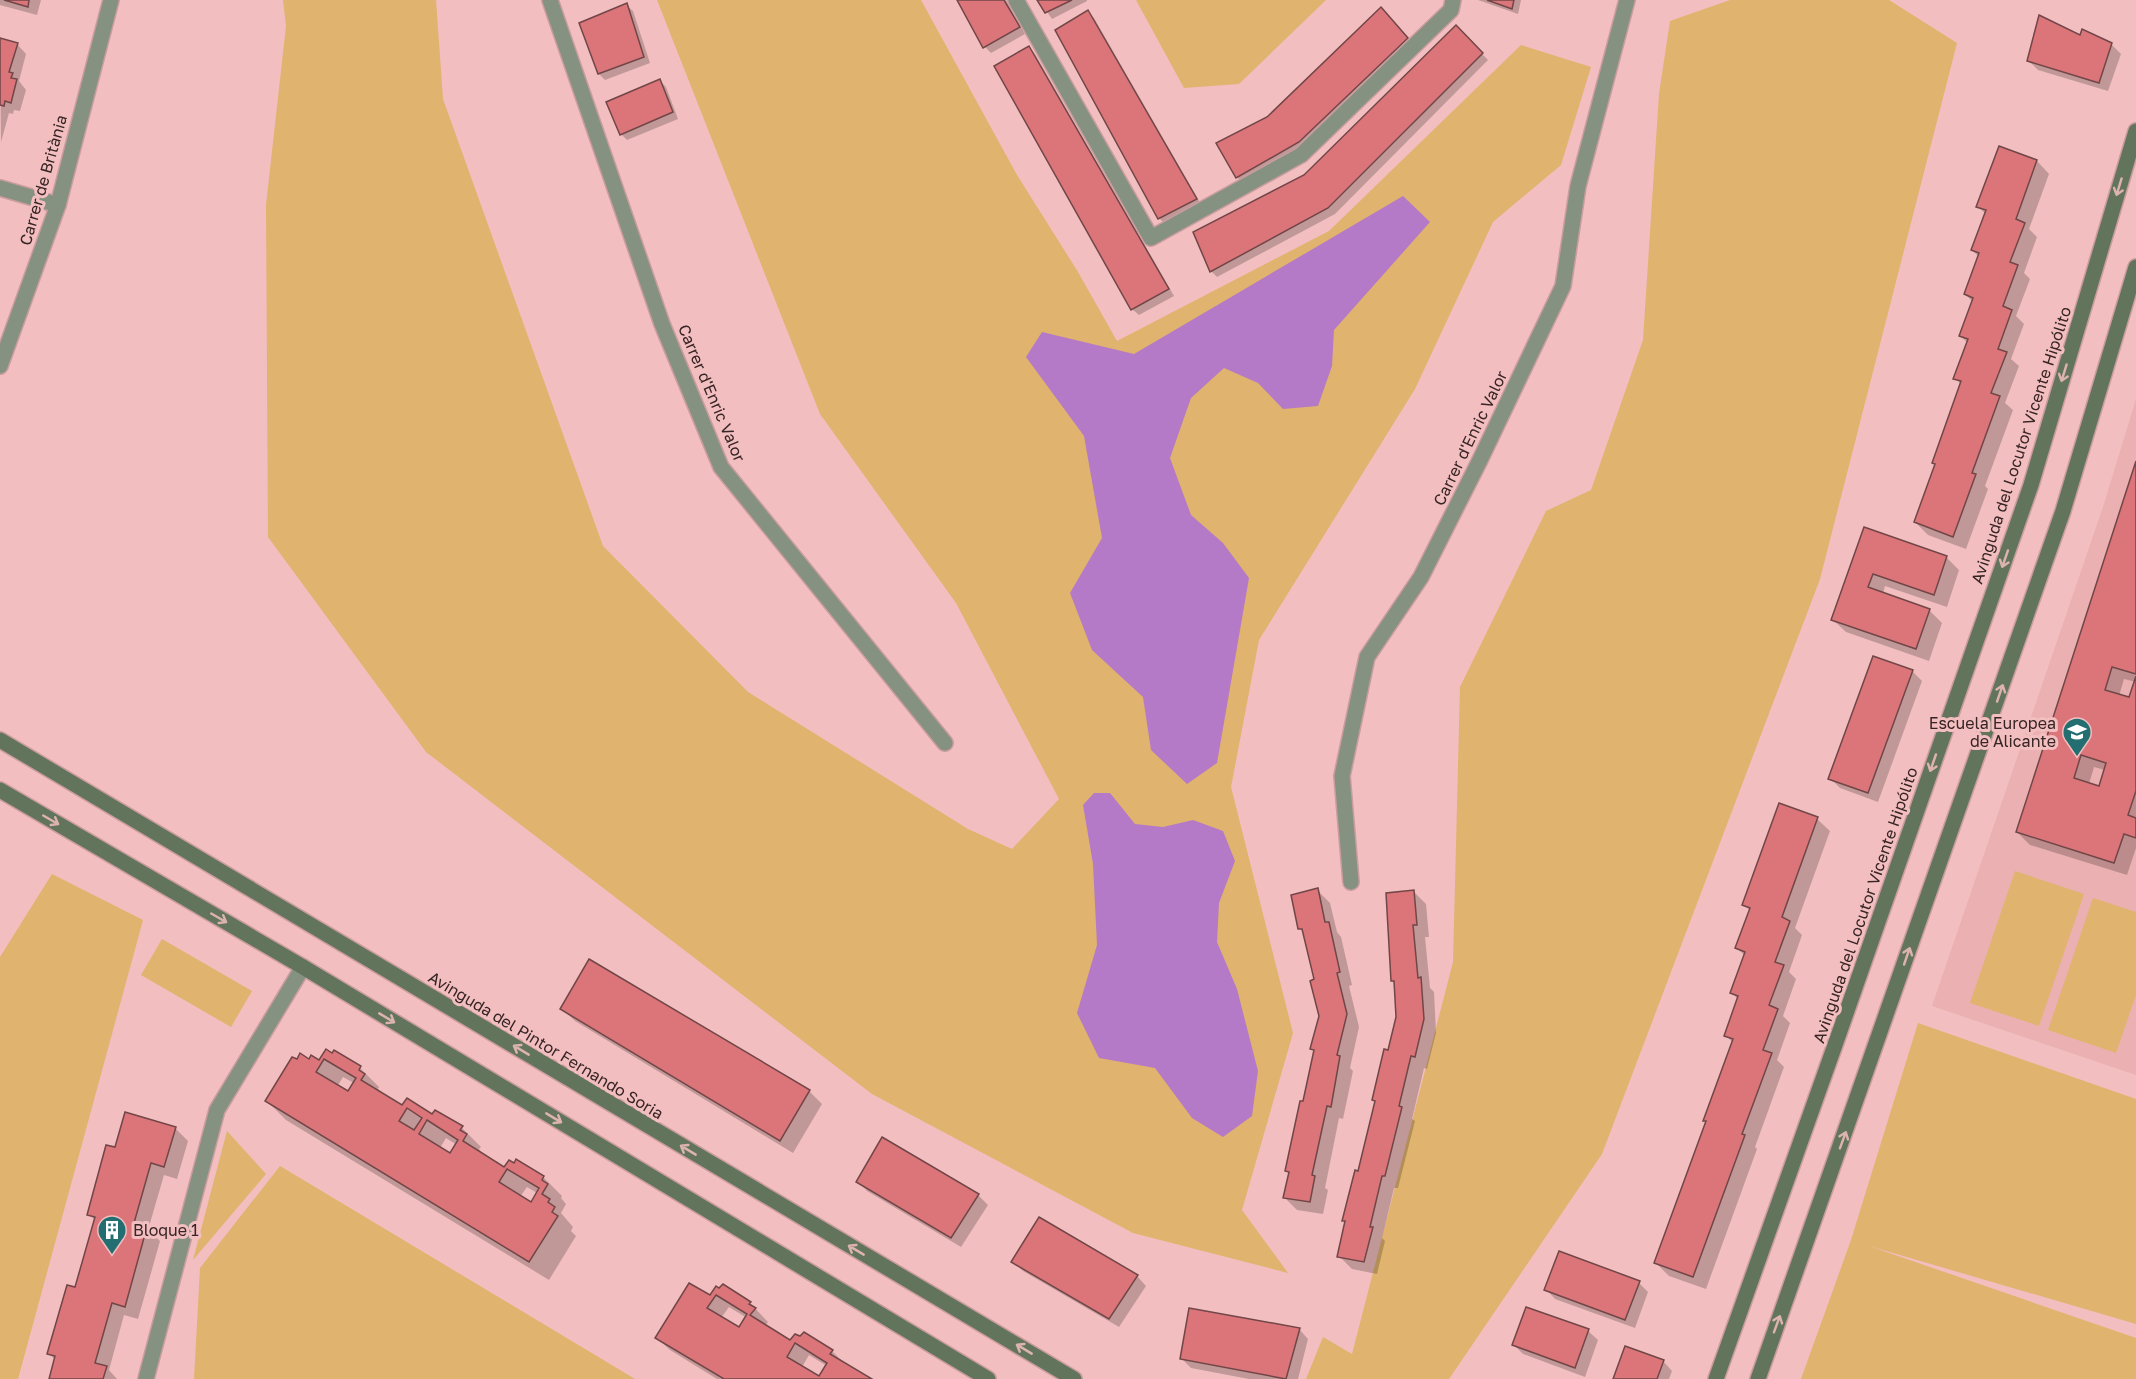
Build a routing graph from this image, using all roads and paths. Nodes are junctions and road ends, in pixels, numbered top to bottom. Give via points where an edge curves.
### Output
1 (111, 0) edge
2 (550, 0) edge
3 (1016, 0) edge
4 (1453, 0) edge
5 (1627, 0) edge
6 (2136, 130) edge
7 (0, 188) edge
8 (58, 205) junction
9 (2136, 267) edge
10 (0, 366) edge
11 (0, 740) edge
12 (945, 743) dead end
13 (0, 790) edge
14 (1351, 882) dead end
15 (303, 967) junction
16 (146, 1379) edge
17 (988, 1379) edge
18 (1074, 1379) edge
19 (1716, 1379) edge
20 (1758, 1379) edge

1 - 8 street, Carrer de Britània
2 - 12 street, Carrer d'Enric Valor via 662,324 721,467
3 - 4 street via 1151,238 1301,155 1451,10
5 - 14 street, Carrer d'Enric Valor via 1578,186 1563,286 1421,577 1367,657 1342,776
6 -> 19 main road, Avinguda del Locutor Vicente Hipólito via 2031,485
7 - 8 street
8 - 10 street, Carrer de Britània
20 -> 9 main road via 2063,511
18 -> 11 main road, Avinguda del Pintor Fernando Soria
13 -> 15 main road
15 - 16 street via 218,1110
15 -> 17 main road

